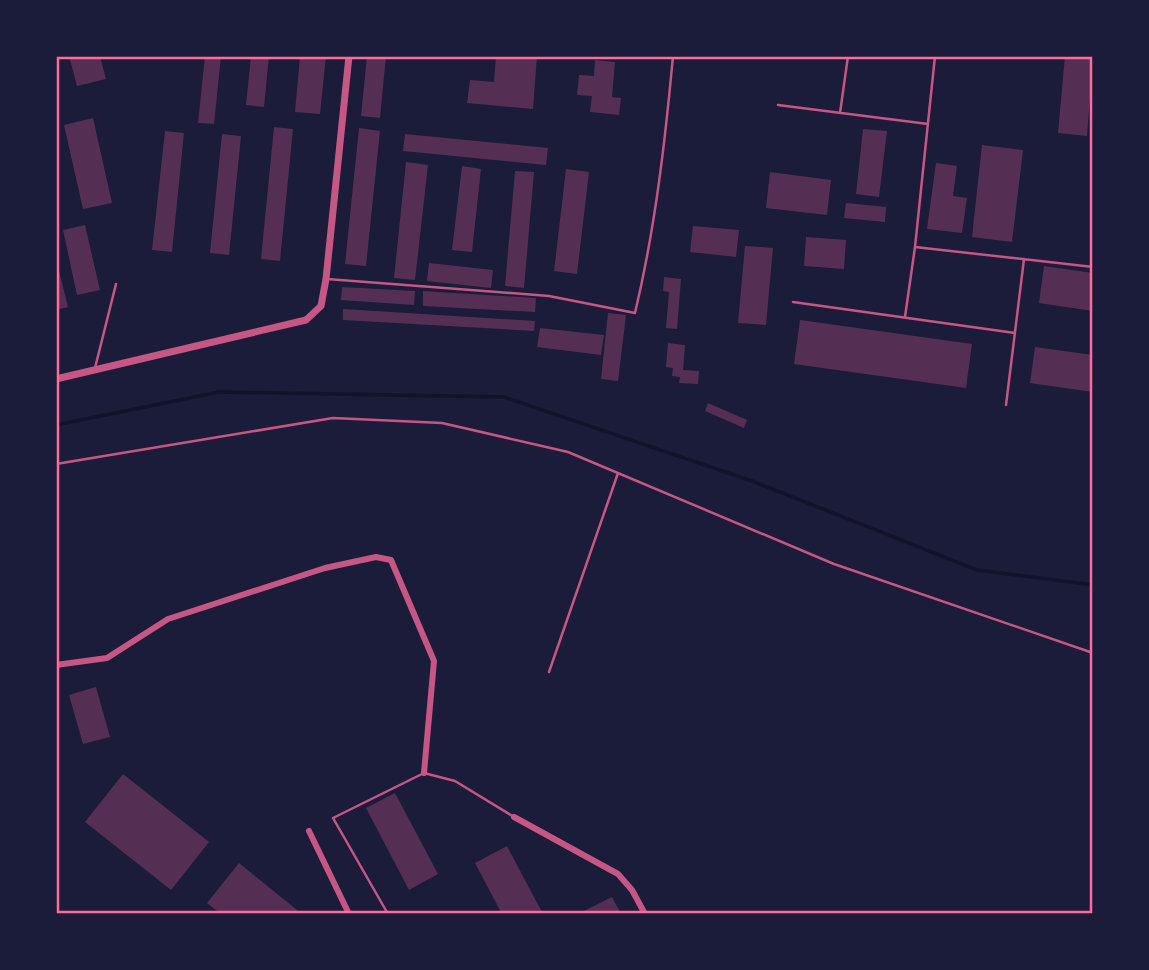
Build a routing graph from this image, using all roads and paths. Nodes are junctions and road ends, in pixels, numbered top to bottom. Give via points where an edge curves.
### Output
1 (349, 56) edge
2 (673, 56) edge
3 (848, 56) edge
4 (935, 56) edge
5 (778, 105) dead end
6 (841, 113) junction
7 (928, 124) junction
8 (915, 247) junction
9 (1024, 259) junction
10 (1093, 267) edge
11 (326, 279) junction
12 (116, 284) dead end
13 (793, 302) dead end
14 (905, 318) junction
15 (1015, 333) junction
16 (95, 372) junction
17 (56, 379) edge
18 (1006, 405) dead end
19 (56, 464) edge
20 (618, 472) junction
21 (1093, 653) edge
22 (56, 665) edge
23 (549, 672) dead end
24 (424, 773) junction
25 (514, 817) joint
26 (309, 831) dead end
27 (349, 914) edge
28 (387, 914) edge
29 (645, 914) edge

1 - 11 street
2 - 11 lane via 665,147 635,313 549,296
3 - 6 lane
4 - 7 lane
5 - 6 lane
6 - 7 lane
7 - 8 lane
8 - 9 lane
8 - 14 lane
9 - 10 lane
9 - 15 lane
11 - 16 street via 321,306 306,320
12 - 16 lane
13 - 14 lane
14 - 15 lane
15 - 18 lane
16 - 17 street
19 - 20 lane via 333,418 442,423 568,452
20 - 21 lane via 834,564
20 - 23 lane
22 - 24 street via 107,658 168,619 325,568 376,557 391,560 434,661
24 - 25 lane via 455,781
24 - 28 lane via 334,818
25 - 29 street via 618,874
26 - 27 street

